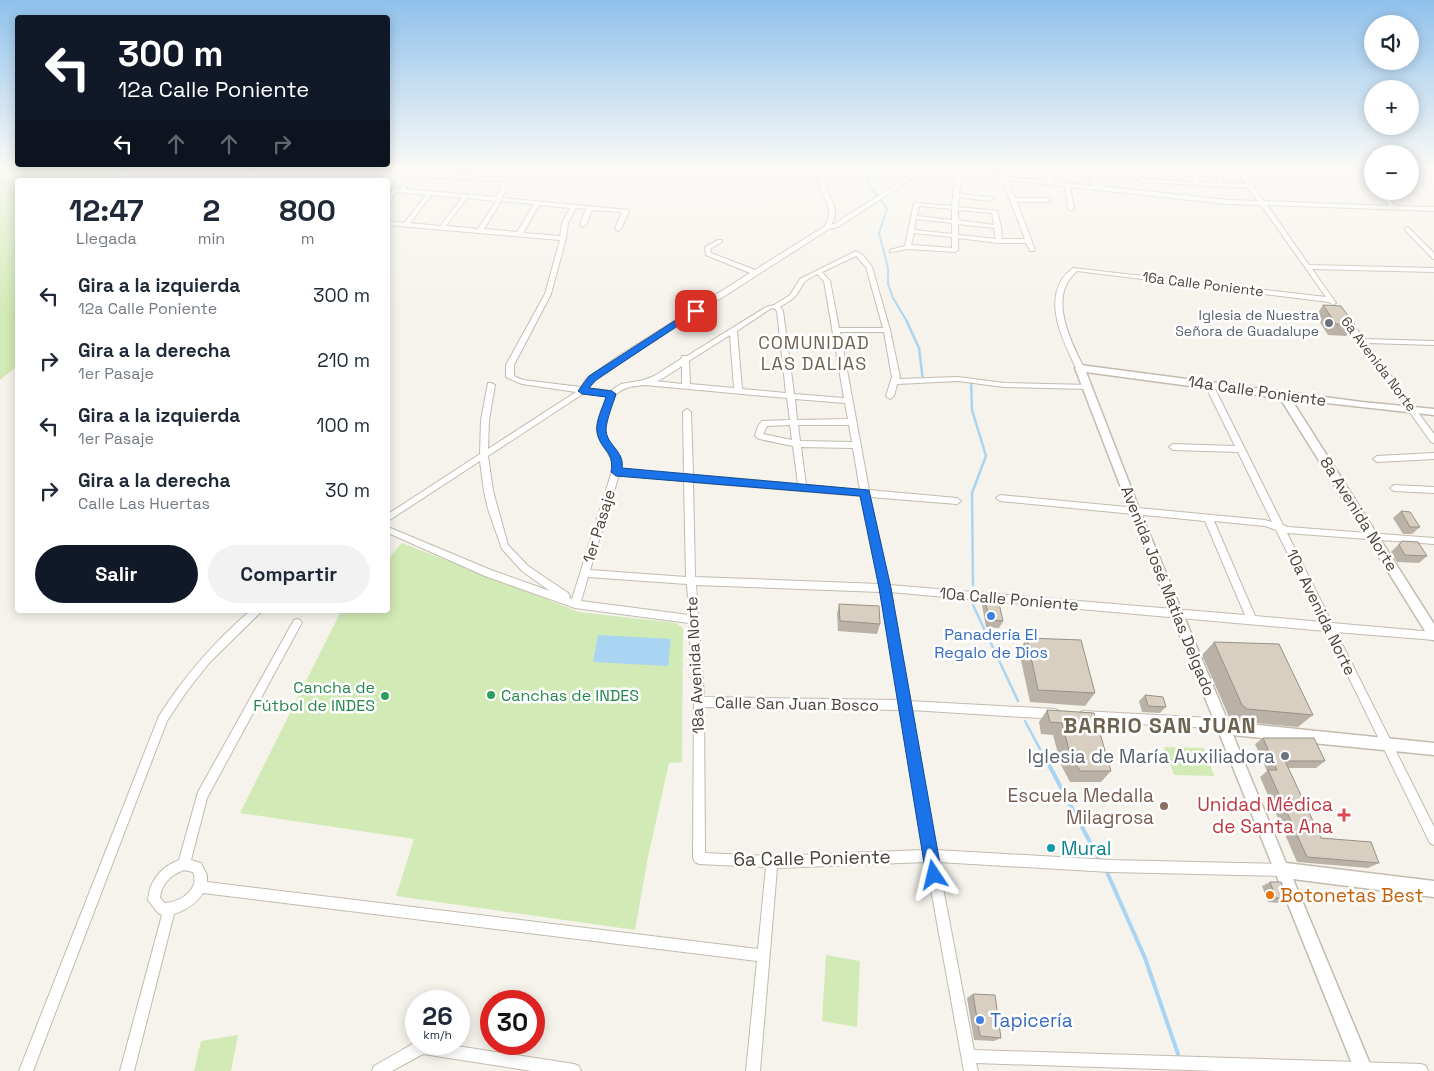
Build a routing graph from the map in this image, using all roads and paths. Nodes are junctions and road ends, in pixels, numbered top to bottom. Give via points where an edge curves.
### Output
1 (412, 216) edge
2 (451, 216) edge
3 (489, 216) edge
4 (530, 216) edge
5 (569, 216) edge
6 (586, 216) edge
7 (624, 216) edge
8 (833, 216) edge
9 (852, 216) edge
10 (955, 216) edge
11 (996, 216) edge
12 (1019, 216) edge
13 (1272, 216) edge
14 (914, 217) joint
15 (955, 222) junction
16 (390, 223) edge
17 (406, 224) junction
18 (582, 225) dead end
19 (998, 226) junction
20 (442, 227) junction
21 (827, 227) junction
22 (618, 229) dead end
23 (1407, 229) dead end
24 (480, 231) junction
25 (912, 231) junction
26 (519, 234) junction
27 (954, 236) junction
28 (563, 238) junction
29 (720, 241) dead end
30 (999, 241) junction
31 (1029, 241) junction
32 (908, 248) junction
33 (892, 250) dead end
34 (1032, 250) dead end
35 (1434, 257) edge
36 (1308, 267) junction
37 (1434, 270) edge
38 (818, 271) junction
39 (756, 273) junction
40 (1331, 300) junction
41 (776, 306) junction
42 (1336, 307) edge
43 (1342, 314) edge
44 (733, 329) junction
45 (835, 330) junction
46 (887, 330) junction
47 (1363, 341) junction
48 (1434, 343) edge
49 (685, 358) junction
50 (1080, 368) junction
51 (645, 382) junction
52 (896, 382) junction
53 (491, 385) dead end
54 (1209, 385) junction
55 (686, 386) junction
56 (1087, 387) junction
57 (738, 390) junction
58 (582, 391) junction
59 (612, 394) junction
60 (1283, 394) junction
61 (792, 396) junction
62 (890, 396) dead end
63 (849, 401) junction
64 (687, 412) dead end
65 (1414, 412) junction
66 (1434, 412) edge
67 (853, 422) junction
68 (795, 423) junction
69 (1434, 440) edge
70 (798, 444) junction
71 (857, 445) junction
72 (1173, 447) dead end
73 (1240, 449) junction
74 (484, 455) junction
75 (1434, 456) edge
76 (1377, 458) dead end
77 (616, 472) junction
78 (689, 478) junction
79 (802, 488) junction
80 (1394, 488) dead end
81 (1434, 490) edge
82 (865, 493) junction
83 (1000, 498) dead end
84 (957, 501) dead end
85 (1135, 511) junction
86 (390, 517) edge
87 (1208, 518) junction
88 (1280, 528) junction
89 (390, 531) edge
90 (1374, 536) junction
91 (1434, 542) edge
92 (584, 573) junction
93 (691, 581) junction
94 (885, 588) junction
95 (575, 604) junction
96 (254, 613) edge
97 (1177, 614) junction
98 (693, 620) junction
99 (1252, 621) junction
100 (297, 623) dead end
101 (1329, 627) junction
102 (1434, 636) edge
103 (698, 702) junction
104 (906, 705) junction
105 (1225, 728) junction
106 (1386, 743) junction
107 (1434, 749) edge
108 (1434, 839) edge
109 (931, 856) junction
110 (699, 858) joint
111 (772, 862) junction
112 (184, 864) junction
113 (1096, 865) joint
114 (1110, 866) joint
115 (1283, 870) junction
116 (200, 887) junction
117 (1434, 889) edge
118 (169, 910) junction
119 (764, 956) junction
120 (968, 1056) junction
121 (1213, 1068) edge
122 (1364, 1070) edge
123 (26, 1071) edge
124 (127, 1071) edge
125 (379, 1071) edge
126 (574, 1071) edge
127 (753, 1071) edge
128 (971, 1071) edge
129 (1421, 1071) edge

1 - 17 street
2 - 20 street
3 - 24 street
4 - 26 street
5 - 28 street
6 - 18 street
7 - 22 street
8 - 21 street
9 - 21 street via 836,226
10 - 15 street
11 - 19 street
12 - 31 street
13 - 36 street, 6a Avenida Norte
14 - 15 street
14 - 25 street
15 - 19 street
15 - 27 street
16 - 17 street
17 - 20 street
19 - 30 street
20 - 24 street
21 - 39 street
23 - 35 street
24 - 26 street
25 - 27 street
25 - 32 street
26 - 28 street
27 - 30 street
27 - 32 street via 955,250
28 - 58 street via 548,294 508,371 516,381
29 - 39 street via 707,248 708,254
30 - 31 street
31 - 34 street
32 - 33 street
36 - 37 street
36 - 40 street, 6a Avenida Norte
38 - 41 street via 802,280 793,296
38 - 45 street via 827,281
38 - 46 street via 856,253 862,256 873,277
39 - 58 street via 620,358 589,381
40 - 42 street, 6a Avenida Norte
40 - 50 street, 16a Calle Poniente via 1075,269 1062,283 1057,295 1066,340
41 - 44 street
41 - 61 street via 780,311
43 - 47 street, 6a Avenida Norte
44 - 49 street
44 - 57 street
45 - 46 street
45 - 63 street
46 - 52 street
47 - 48 street
47 - 65 street, 6a Avenida Norte
49 - 51 street via 657,378
49 - 55 street
50 - 54 street, 14a Calle Poniente
50 - 56 street, Avenida José Matías Delgado
51 - 55 street
51 - 59 street via 624,384
52 - 56 street via 958,379 1004,385
52 - 62 street
53 - 74 street via 482,428
54 - 60 street, 14a Calle Poniente
54 - 73 street, 10a Avenida Norte
55 - 57 street
56 - 85 street, Avenida José Matías Delgado
57 - 61 street
58 - 59 street
58 - 74 street
59 - 77 street, 1er Pasaje via 601,429 604,441 616,454
60 - 65 street, 14a Calle Poniente
60 - 90 street, 8a Avenida Norte
61 - 63 street
61 - 68 street
63 - 67 street
64 - 78 street, 18a Avenida Norte
65 - 66 street, 14a Calle Poniente
65 - 69 street, 6a Avenida Norte
67 - 68 street
67 - 71 street
68 - 70 street
68 - 70 street via 766,423 759,436
70 - 71 street
70 - 79 street
71 - 82 street
72 - 73 street
73 - 88 street, 10a Avenida Norte
74 - 86 street
74 - 95 street via 489,500 505,547 533,575
75 - 76 street
77 - 78 street
77 - 92 street, 1er Pasaje
78 - 79 street
78 - 93 street, 18a Avenida Norte
79 - 82 street
80 - 81 street
82 - 84 street
82 - 94 street
83 - 85 street
85 - 87 street
85 - 97 street, Avenida José Matías Delgado
87 - 88 street via 1264,523
87 - 99 street
88 - 90 street
88 - 101 street, 10a Avenida Norte
89 - 95 street via 488,573
90 - 91 street
90 - 102 street, 8a Avenida Norte
92 - 93 street, 10a Calle Poniente
92 - 95 street, 1er Pasaje
93 - 94 street, 10a Calle Poniente
93 - 98 street, 18a Avenida Norte
94 - 97 street, 10a Calle Poniente
94 - 104 street
95 - 98 street
96 - 123 street via 222,640 181,689 164,719
97 - 99 street, 10a Calle Poniente
97 - 105 street, Avenida José Matías Delgado
98 - 103 street, 18a Avenida Norte
99 - 101 street, 10a Calle Poniente
100 - 112 street via 202,796
101 - 102 street, 10a Calle Poniente
101 - 106 street, 10a Avenida Norte
103 - 104 street, Calle San Juan Bosco
103 - 110 street, 18a Avenida Norte
104 - 105 street, Calle San Juan Bosco via 1211,723
104 - 109 street
105 - 106 street, Calle San Juan Bosco
105 - 115 street, Avenida José Matías Delgado
106 - 107 street, Calle San Juan Bosco
106 - 108 street, 10a Avenida Norte
109 - 111 street, 6a Calle Poniente
109 - 113 street, 6a Calle Poniente
109 - 120 street
110 - 111 street, 6a Calle Poniente
111 - 119 street
112 - 116 street via 197,867
112 - 118 street via 161,877 154,892 157,906
113 - 114 street, 6a Calle Poniente
114 - 115 street, 6a Calle Poniente
115 - 117 street, 6a Calle Poniente
115 - 122 street, Avenida José Matías Delgado
116 - 118 street via 190,900
116 - 119 street
118 - 124 street
119 - 127 street
120 - 121 street
120 - 128 street
121 - 122 street
122 - 129 street
125 - 126 street via 423,1047

